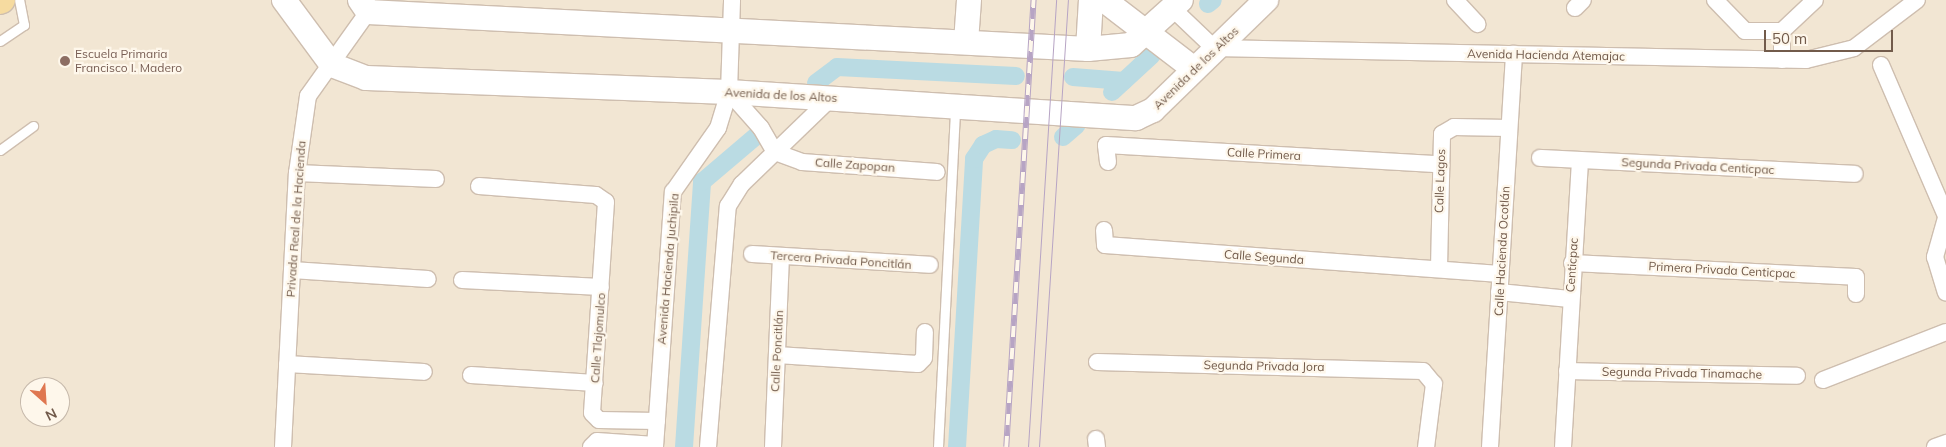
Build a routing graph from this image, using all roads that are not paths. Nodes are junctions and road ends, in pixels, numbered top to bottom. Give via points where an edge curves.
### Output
1 (19, 0) edge
2 (284, 0) edge
3 (732, 0) edge
4 (969, 0) edge
5 (1091, 0) edge
6 (1104, 0) edge
7 (1266, 0) edge
8 (1455, 0) edge
9 (1715, 0) edge
10 (1815, 0) edge
11 (1917, 0) edge
12 (1175, 3) edge
13 (364, 6) edge
14 (1477, 24) dead end
15 (731, 31) junction
16 (1782, 31) junction
17 (1148, 32) junction
18 (0, 41) edge
19 (966, 42) junction
20 (1214, 48) junction
21 (1088, 49) junction
22 (1514, 54) junction
23 (1782, 60) junction
24 (332, 65) junction
25 (1881, 65) dead end
26 (1194, 69) junction
27 (729, 92) junction
28 (831, 98) junction
29 (955, 107) junction
30 (33, 126) dead end
31 (1509, 128) junction
32 (0, 150) edge
33 (774, 152) junction
34 (1540, 158) dead end
35 (1580, 161) junction
36 (1108, 162) dead end
37 (1438, 164) junction
38 (937, 172) dead end
39 (297, 173) junction
40 (1855, 174) dead end
41 (436, 179) dead end
42 (479, 186) dead end
43 (1946, 217) edge
44 (1104, 230) dead end
45 (752, 254) dead end
46 (781, 256) junction
47 (1572, 263) junction
48 (930, 266) dead end
49 (1439, 268) junction
50 (292, 270) junction
51 (1500, 274) junction
52 (428, 279) dead end
53 (462, 280) dead end
54 (601, 287) junction
55 (1499, 292) junction
56 (1946, 292) edge
57 (1856, 294) dead end
58 (1570, 299) junction
59 (925, 332) dead end
60 (1946, 332) edge
61 (776, 355) junction
62 (1097, 362) dead end
63 (287, 364) junction
64 (1568, 371) junction
65 (424, 372) dead end
66 (471, 375) dead end
67 (1797, 376) dead end
68 (1823, 380) dead end
69 (595, 383) junction
70 (657, 421) junction
71 (1946, 443) edge
72 (592, 445) edge
73 (655, 446) edge
74 (283, 447) edge
75 (708, 447) edge
76 (773, 447) edge
77 (938, 447) edge
78 (1426, 447) edge
79 (1490, 447) edge
80 (1564, 447) edge
81 (1935, 447) edge

1 - 18 lane via 24,25
2 - 24 street
3 - 15 street, Avenida Hacienda Juchipila
4 - 19 street
5 - 21 street
6 - 17 street
7 - 20 street, Avenida de los Altos
8 - 14 street
9 - 16 street via 1745,31
10 - 16 street
11 - 23 street, Avenida Hacienda Atemajac via 1854,48 1832,57
12 - 17 street
12 - 20 street
13 - 15 street
13 - 24 street, Privada Real de la Hacienda
15 - 19 street
15 - 27 street, Avenida Hacienda Juchipila
16 - 23 street
17 - 21 street via 1125,47
17 - 26 street
19 - 21 street
20 - 22 street, Avenida Hacienda Atemajac
20 - 26 street, Avenida de los Altos
22 - 23 street, Avenida Hacienda Atemajac
22 - 31 street, Calle Hacienda Ocotlán
24 - 27 street, Avenida de los Altos via 366,78
24 - 39 street, Privada Real de la Hacienda via 308,96
25 - 43 street
26 - 29 street, Avenida de los Altos via 1154,110 1136,118
27 - 28 street, Avenida de los Altos
27 - 33 street via 761,128
27 - 70 street, Avenida Hacienda Juchipila via 714,136 673,192
28 - 29 street, Avenida de los Altos
28 - 33 street
29 - 77 lane
30 - 32 lane
31 - 37 street, Calle Lagos via 1449,128 1442,134
31 - 51 street, Calle Hacienda Ocotlán
33 - 38 street, Calle Zapopan via 802,162
33 - 75 street via 734,194 724,218
34 - 35 street, Segunda Privada Centicpac
35 - 40 street, Segunda Privada Centicpac
35 - 47 street, Centicpac
36 - 37 street, Calle Primera via 1106,145
37 - 49 street, Calle Lagos
39 - 41 street
39 - 50 street, Privada Real de la Hacienda
42 - 54 street, Calle Tlajomulco via 602,197 608,207
43 - 56 street via 1935,257
44 - 49 street, Calle Segunda via 1105,245
45 - 46 street, Tercera Privada Poncitlán
46 - 48 street, Tercera Privada Poncitlán
46 - 61 street, Calle Poncitlán
47 - 57 street, Primera Privada Centicpac via 1856,277
47 - 58 street, Centicpac
49 - 51 street
50 - 52 street
50 - 63 street, Privada Real de la Hacienda
51 - 55 street, Calle Hacienda Ocotlán
53 - 54 street
54 - 69 street, Calle Tlajomulco
55 - 58 street, Centicpac
55 - 79 street, Calle Hacienda Ocotlán
58 - 64 street
59 - 61 street via 924,358 918,364
60 - 68 street
61 - 76 street, Calle Poncitlán
62 - 78 street, Segunda Privada Jora via 1413,370 1430,374 1434,384
63 - 65 street
63 - 74 street, Privada Real de la Hacienda
64 - 67 street, Segunda Privada Tinamache
64 - 80 street
66 - 69 street
69 - 70 street, Calle Tlajomulco via 592,409 596,419
70 - 73 street, Avenida Hacienda Juchipila
71 - 81 street
72 - 73 street

